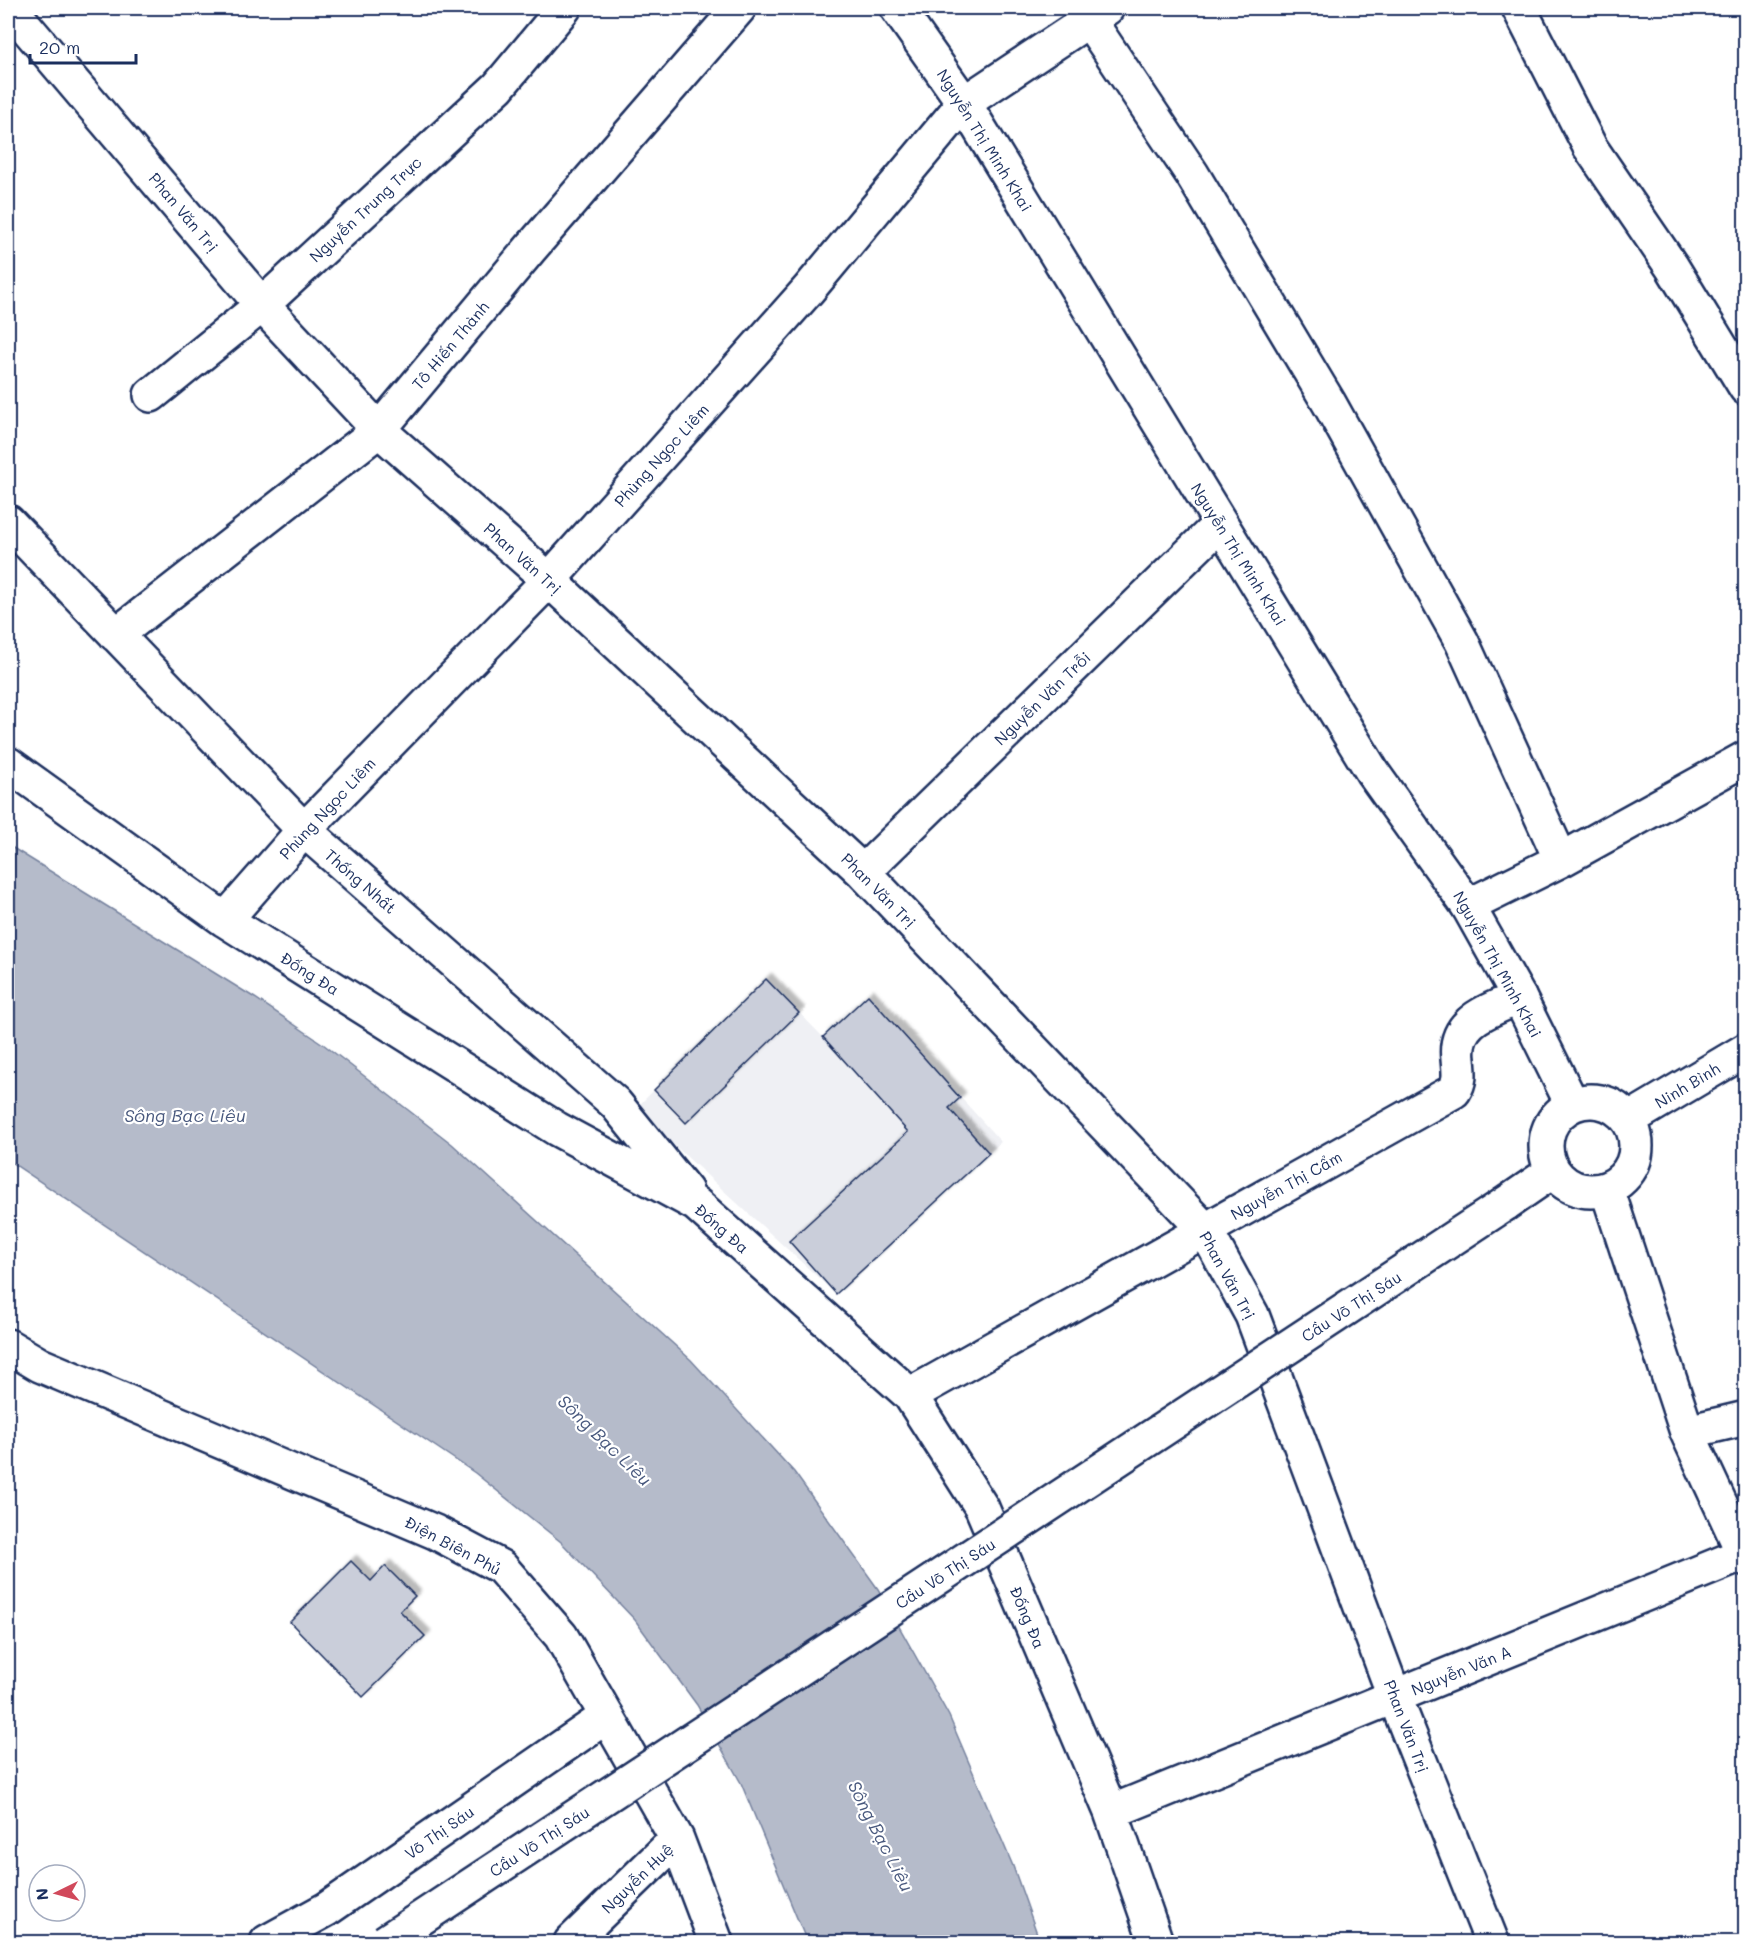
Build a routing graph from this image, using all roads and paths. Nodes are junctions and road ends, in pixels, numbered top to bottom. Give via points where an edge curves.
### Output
1 (10, 8) edge
2 (564, 8) edge
3 (740, 8) edge
4 (897, 8) edge
5 (1519, 8) edge
6 (1098, 14) edge
7 (964, 103) junction
8 (262, 305) junction
9 (1746, 388) edge
10 (151, 395) dead end
11 (379, 430) junction
12 (8, 522) edge
13 (1220, 524) junction
14 (549, 580) junction
15 (116, 635) junction
16 (1746, 758) edge
17 (8, 764) edge
18 (304, 830) junction
19 (1561, 860) junction
20 (864, 872) junction
21 (1468, 906) junction
22 (225, 920) junction
23 (1519, 997) junction
24 (1746, 1050) edge
25 (1572, 1104) junction
26 (1628, 1120) junction
27 (1553, 1172) junction
28 (1607, 1189) junction
29 (696, 1204) junction
30 (1206, 1231) junction
31 (8, 1346) edge
32 (910, 1395) junction
33 (1746, 1418) edge
34 (1687, 1432) junction
35 (1745, 1557) edge
36 (1395, 1698) junction
37 (607, 1716) junction
38 (1112, 1812) junction
39 (677, 1839) junction
40 (267, 1942) edge
41 (385, 1942) edge
42 (571, 1942) edge
43 (716, 1942) edge
44 (1156, 1942) edge
45 (1492, 1942) edge

1 - 8 street, Phan Văn Trị
2 - 8 street, Nguyễn Trung Trực via 498,87
3 - 11 street, Tô Hiến Thành
4 - 7 street, Nguyễn Thị Minh Khai
5 - 9 street via 1590,147 1672,267
6 - 7 street, Phùng Ngọc Liêm
6 - 19 street via 1329,403 1462,642
7 - 13 street, Nguyễn Thị Minh Khai
7 - 14 street, Phùng Ngọc Liêm via 809,289
8 - 10 street, Nguyễn Trung Trực
8 - 11 street, Phan Văn Trị
11 - 14 street, Phan Văn Trị
11 - 15 street, Tô Hiến Thành
12 - 15 street, Thống Nhất
13 - 20 street, Nguyễn Văn Trỗi
13 - 21 street, Nguyễn Thị Minh Khai via 1373,773
14 - 18 street, Phùng Ngọc Liêm
14 - 20 street, Phan Văn Trị
15 - 18 street, Thống Nhất
16 - 19 street
17 - 22 street, Đống Đa
18 - 22 street, Phùng Ngọc Liêm
18 - 29 street, Thống Nhất via 615,1103
19 - 21 street
20 - 30 street, Phan Văn Trị
21 - 23 street, Nguyễn Thị Minh Khai
22 - 29 street, Đống Đa via 557,1129
23 - 25 street, Nguyễn Thị Minh Khai
23 - 30 street, Nguyễn Thị Cẩm via 1465,1026 1459,1040 1459,1082 1454,1091
24 - 26 street, Ninh Bình
25 - 26 street via 1604,1101 1618,1108
25 - 27 street via 1559,1113 1546,1141
26 - 28 street via 1635,1133 1634,1161 1627,1174
27 - 28 street via 1575,1189
27 - 41 street, Cầu Võ Thị Sáu, bridge
28 - 34 street
29 - 32 street, Đống Đa
30 - 32 street, Nguyễn Thị Cẩm
30 - 36 street, Phan Văn Trị via 1252,1315
31 - 37 street, Điện Biên Phủ via 40,1365 435,1532 501,1567 561,1636
32 - 38 street, Đống Đa via 981,1508
33 - 34 street
34 - 35 street
35 - 36 street, Nguyễn Văn A
36 - 38 street, Nguyễn Văn A
36 - 45 street, Phan Văn Trị
37 - 39 street, Điện Biên Phủ
37 - 40 street, Võ Thị Sáu via 327,1909
38 - 44 street, Đống Đa
39 - 42 street, Nguyễn Huệ
39 - 43 street, Điện Biên Phủ

